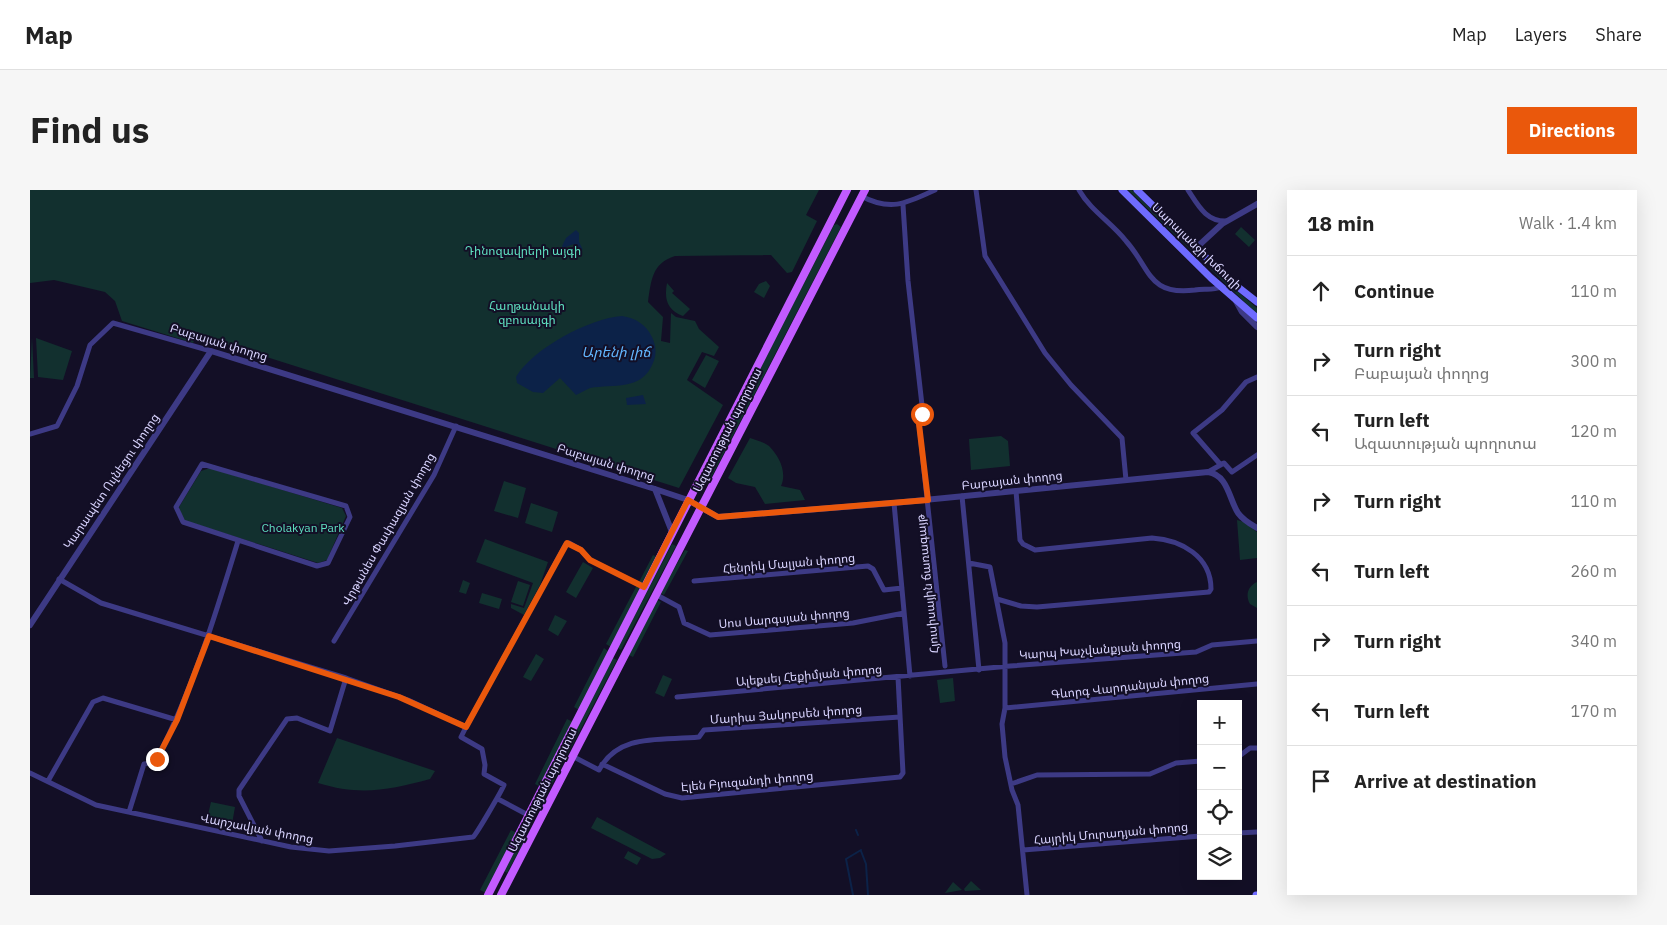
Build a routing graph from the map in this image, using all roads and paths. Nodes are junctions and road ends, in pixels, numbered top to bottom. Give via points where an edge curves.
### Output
1 (847, 190) edge
2 (935, 190) edge
3 (976, 190) edge
4 (1079, 190) edge
5 (1122, 190) edge
6 (1137, 190) edge
7 (1188, 190) edge
8 (863, 192) edge
9 (1257, 204) edge
10 (903, 205) junction
11 (1227, 221) junction
12 (1196, 248) junction
13 (1221, 287) junction
14 (1234, 298) junction
15 (1257, 302) edge
16 (1257, 318) edge
17 (1257, 327) edge
18 (211, 351) junction
19 (1257, 377) edge
20 (456, 426) junction
21 (30, 434) edge
22 (1257, 455) edge
23 (1220, 464) junction
24 (1208, 472) junction
25 (1126, 480) junction
26 (655, 488) junction
27 (1016, 491) junction
28 (962, 496) junction
29 (688, 500) junction
30 (928, 500) junction
31 (894, 503) junction
32 (701, 506) junction
33 (1257, 528) edge
34 (672, 532) junction
35 (238, 541) junction
36 (969, 563) junction
37 (59, 579) junction
38 (694, 581) dead end
39 (644, 587) junction
40 (902, 588) junction
41 (655, 593) junction
42 (998, 598) junction
43 (904, 613) junction
44 (30, 624) edge
45 (209, 636) junction
46 (334, 641) dead end
47 (1257, 641) edge
48 (945, 666) dead end
49 (1006, 666) junction
50 (979, 670) junction
51 (943, 673) joint
52 (910, 676) junction
53 (346, 678) junction
54 (898, 678) junction
55 (1257, 684) edge
56 (677, 697) dead end
57 (1005, 708) junction
58 (900, 717) junction
59 (177, 720) junction
60 (466, 727) junction
61 (1257, 748) edge
62 (1242, 754) edge
63 (572, 756) junction
64 (1197, 761) edge
65 (602, 764) junction
66 (30, 773) edge
67 (48, 781) junction
68 (1011, 784) junction
69 (498, 799) junction
70 (129, 812) junction
71 (528, 815) junction
72 (1257, 832) edge
73 (1242, 833) edge
74 (1197, 836) edge
75 (262, 841) junction
76 (1023, 850) junction
77 (488, 895) edge
78 (501, 895) edge
79 (1027, 895) edge

1 - 29 main road, Ազատության պողոտա
2 - 10 street
3 - 25 street via 985,256 1045,353 1122,438
4 - 13 street via 1090,206 1126,241 1160,286 1168,291
5 - 13 main road, Սարալանջի խճուղի
6 - 12 main road, Սարալանջի խճուղի
7 - 11 street via 1203,213 1216,221
8 - 10 street via 880,203
8 - 32 main road, Ազատության պողոտա
9 - 11 street
10 - 30 street, Հյուսիսային ճառագայթ via 922,414 919,424
11 - 12 street
12 - 15 main road, Սարալանջի խճուղի
13 - 14 main road, Սարալանջի խճուղի
14 - 16 main road, Սարալանջի խճուղի
14 - 17 street
18 - 20 street, Բաբայան փողոց
18 - 21 street, Բաբայան փողոց via 113,323 90,345 77,386 57,426
18 - 37 street, Կարապետ Ուլնեցու փողոց
19 - 23 street via 1246,382 1222,410 1193,433
20 - 26 street, Բաբայան փողոց
20 - 46 street, Վրթանես Փափազյան փողոց via 434,475
22 - 23 street via 1232,472 1227,465
23 - 24 street
24 - 25 street, Բաբայան փողոց
24 - 33 street via 1224,482 1244,520
25 - 27 street, Բաբայան փողոց
26 - 29 street, Բաբայան փողոց
26 - 34 street
27 - 28 street, Բաբայան փողոց
27 - 42 street via 1020,540 1035,550 1165,539 1187,547 1205,565 1212,587 1209,592 1037,607 1021,606
28 - 30 street, Բաբայան փողոց
28 - 36 street
29 - 32 street, Բաբայան փողոց
29 - 34 main road, Ազատության պողոտա
30 - 31 street, Բաբայան փողոց
30 - 48 street, Հյուսիսային ճառագայթ
31 - 32 street, Բաբայան փողոց via 718,517
31 - 40 street
32 - 41 main road, Ազատության պողոտա
34 - 39 main road, Ազատության պողոտա
35 - 35 street via 183,522 180,518 176,508 202,464 346,506 350,517 328,563 317,566
35 - 45 street
36 - 42 street via 990,567
36 - 50 street
37 - 44 street, Կարապետ Ուլնեցու փողոց
37 - 45 street via 101,603
38 - 40 street, Հենրիկ Մալյան փողոց via 868,566 884,590
39 - 60 street via 590,560 581,550 567,543
39 - 71 main road, Ազատության պողոտա
40 - 43 street
41 - 43 street, Սոս Սարգսյան փողոց via 679,607 684,624 706,635 853,623
41 - 63 main road, Ազատության պողոտա
42 - 49 street
43 - 52 street
45 - 53 street
45 - 59 street
47 - 49 street, Կարպ Խաչվանքյան փողոց via 1212,645 1196,652
49 - 50 street, Կարպ Խաչվանքյան փողոց
49 - 57 street
50 - 51 street, Կարպ Խաչվանքյան փողոց
51 - 52 street, Ալեքսեյ Հեքիմյան փողոց
52 - 54 street, Ալեքսեյ Հեքիմյան փողոց
53 - 60 street via 415,703
53 - 75 street via 330,731 297,718 287,719 238,793
54 - 56 street, Ալեքսեյ Հեքիմյան փողոց
54 - 58 street
55 - 57 street, Գևորգ Վարդանյան փողոց
57 - 68 street via 1002,724
58 - 65 street, Մարիա Յակոբսեն փողոց via 704,730 699,737 672,740 659,737 614,751
58 - 65 street, Էլեն Բյուզանդի փողոց via 903,773 900,777 682,798 664,794
59 - 67 street via 98,699
59 - 70 street via 157,759 144,764
60 - 69 street via 461,737 482,749 484,774 504,785
61 - 62 street via 1250,748
63 - 65 street via 599,770
63 - 78 main road, Ազատության պողոտա
64 - 68 street via 1176,762 1150,774 1037,776
66 - 67 street, Վարշավյան փողոց
67 - 70 street, Վարշավյան փողոց via 96,805
68 - 76 street via 1018,805
69 - 71 street
69 - 75 street, Վարշավյան փողոց via 483,818 476,835 468,839 329,851
70 - 75 street, Վարշավյան փողոց
71 - 77 main road, Ազատության պողոտա
72 - 73 street
74 - 76 street, Հայրիկ Մուրադյան փողոց
76 - 79 street

